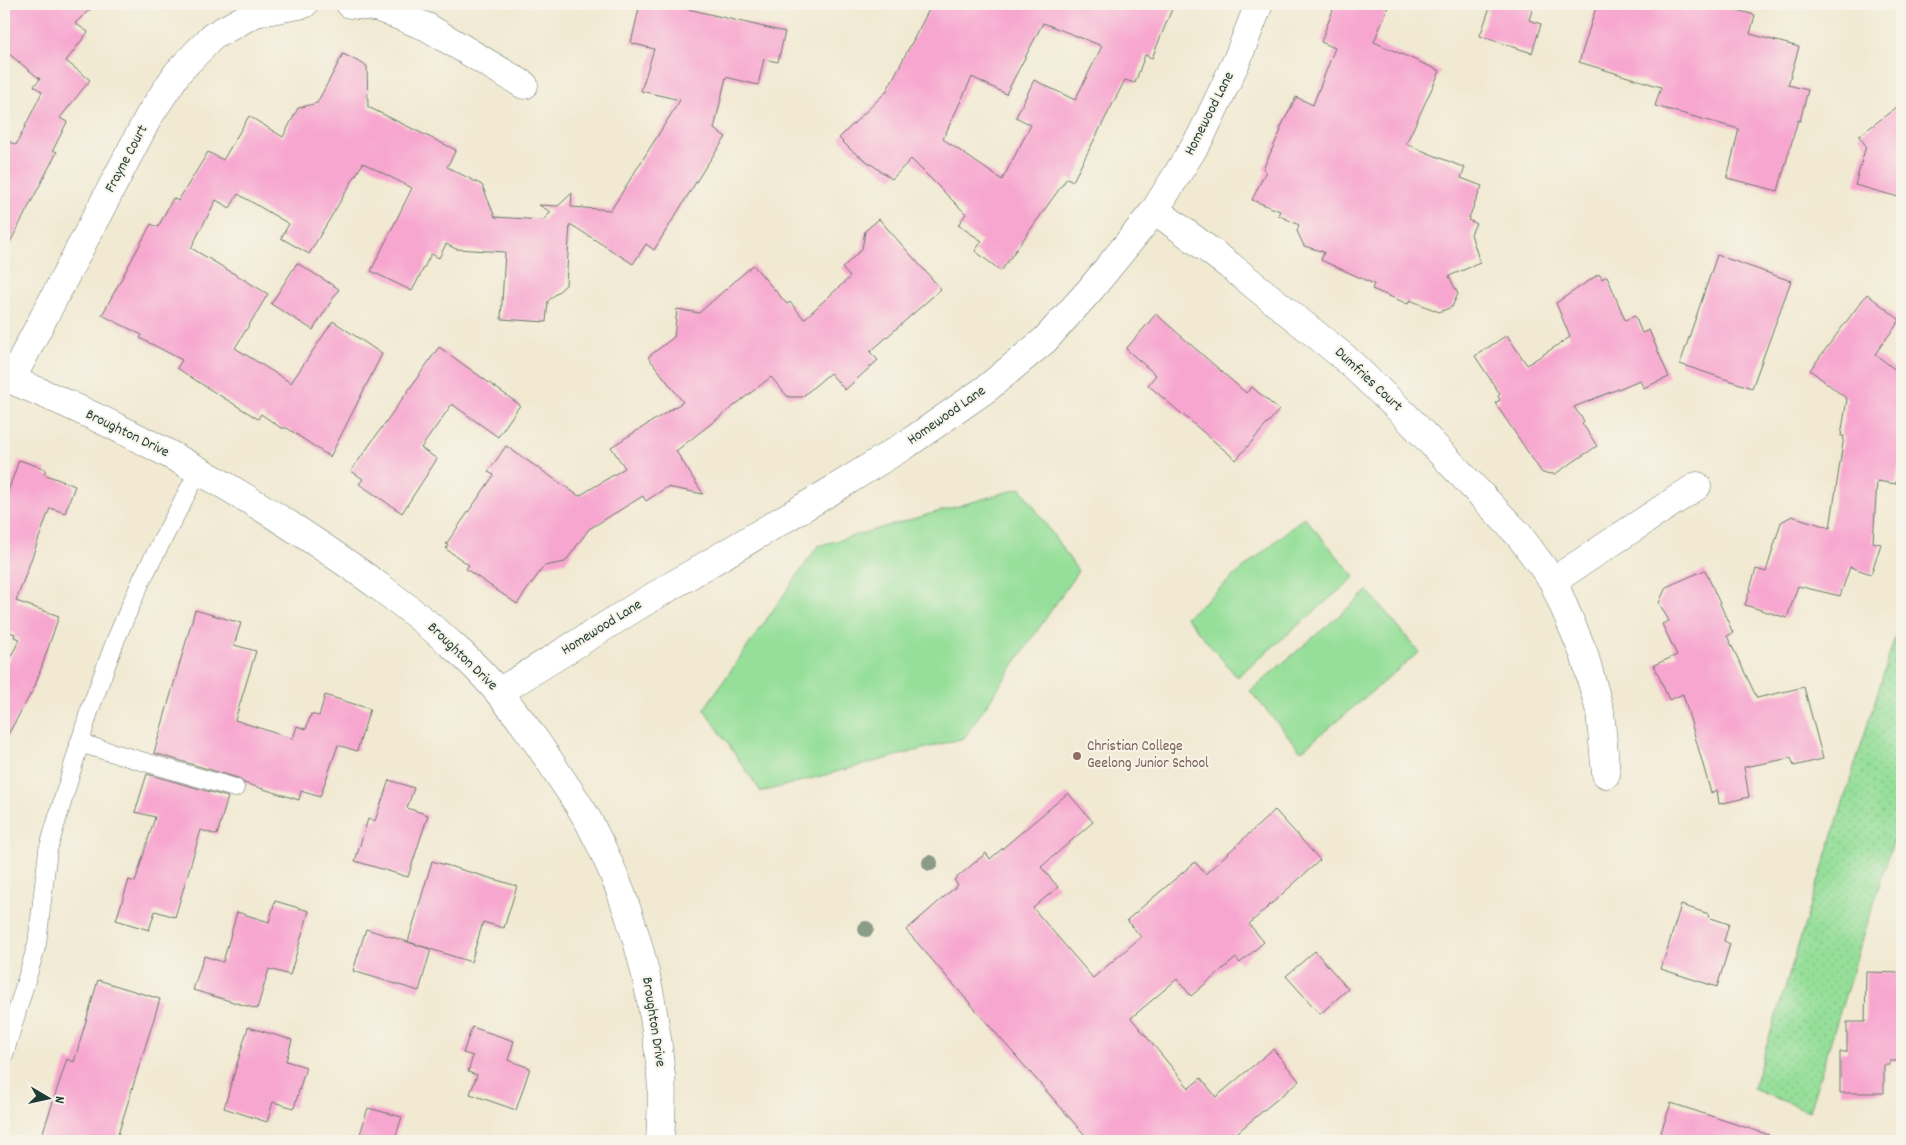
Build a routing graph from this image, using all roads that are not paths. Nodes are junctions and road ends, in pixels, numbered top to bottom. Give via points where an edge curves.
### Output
1 (304, 4) edge
2 (350, 4) edge
3 (1259, 4) edge
4 (524, 85) dead end
5 (1155, 210) junction
6 (7, 379) edge
7 (199, 470) junction
8 (1697, 486) dead end
9 (1552, 581) junction
10 (499, 692) junction
11 (79, 743) junction
12 (1606, 774) dead end
13 (235, 788) dead end
14 (4, 1055) edge
15 (660, 1141) edge

1 - 6 street, Frayne Court via 255,13 213,36 178,72 150,116
2 - 4 street via 379,8 427,28
3 - 5 street, Homewood Lane via 1201,136
5 - 9 street, Dumfries Court via 1230,265 1344,357 1460,471 1519,535
5 - 10 street, Homewood Lane via 1045,340 986,389 907,444
6 - 7 street, Broughton Drive via 110,424
7 - 10 street, Broughton Drive via 272,514 407,606
7 - 11 lane via 129,607
8 - 9 street
9 - 12 street, Dumfries Court via 1584,654 1600,711
10 - 15 street, Broughton Drive via 588,821 625,899 649,982 662,1078
11 - 13 lane
11 - 14 lane via 48,850 34,958

